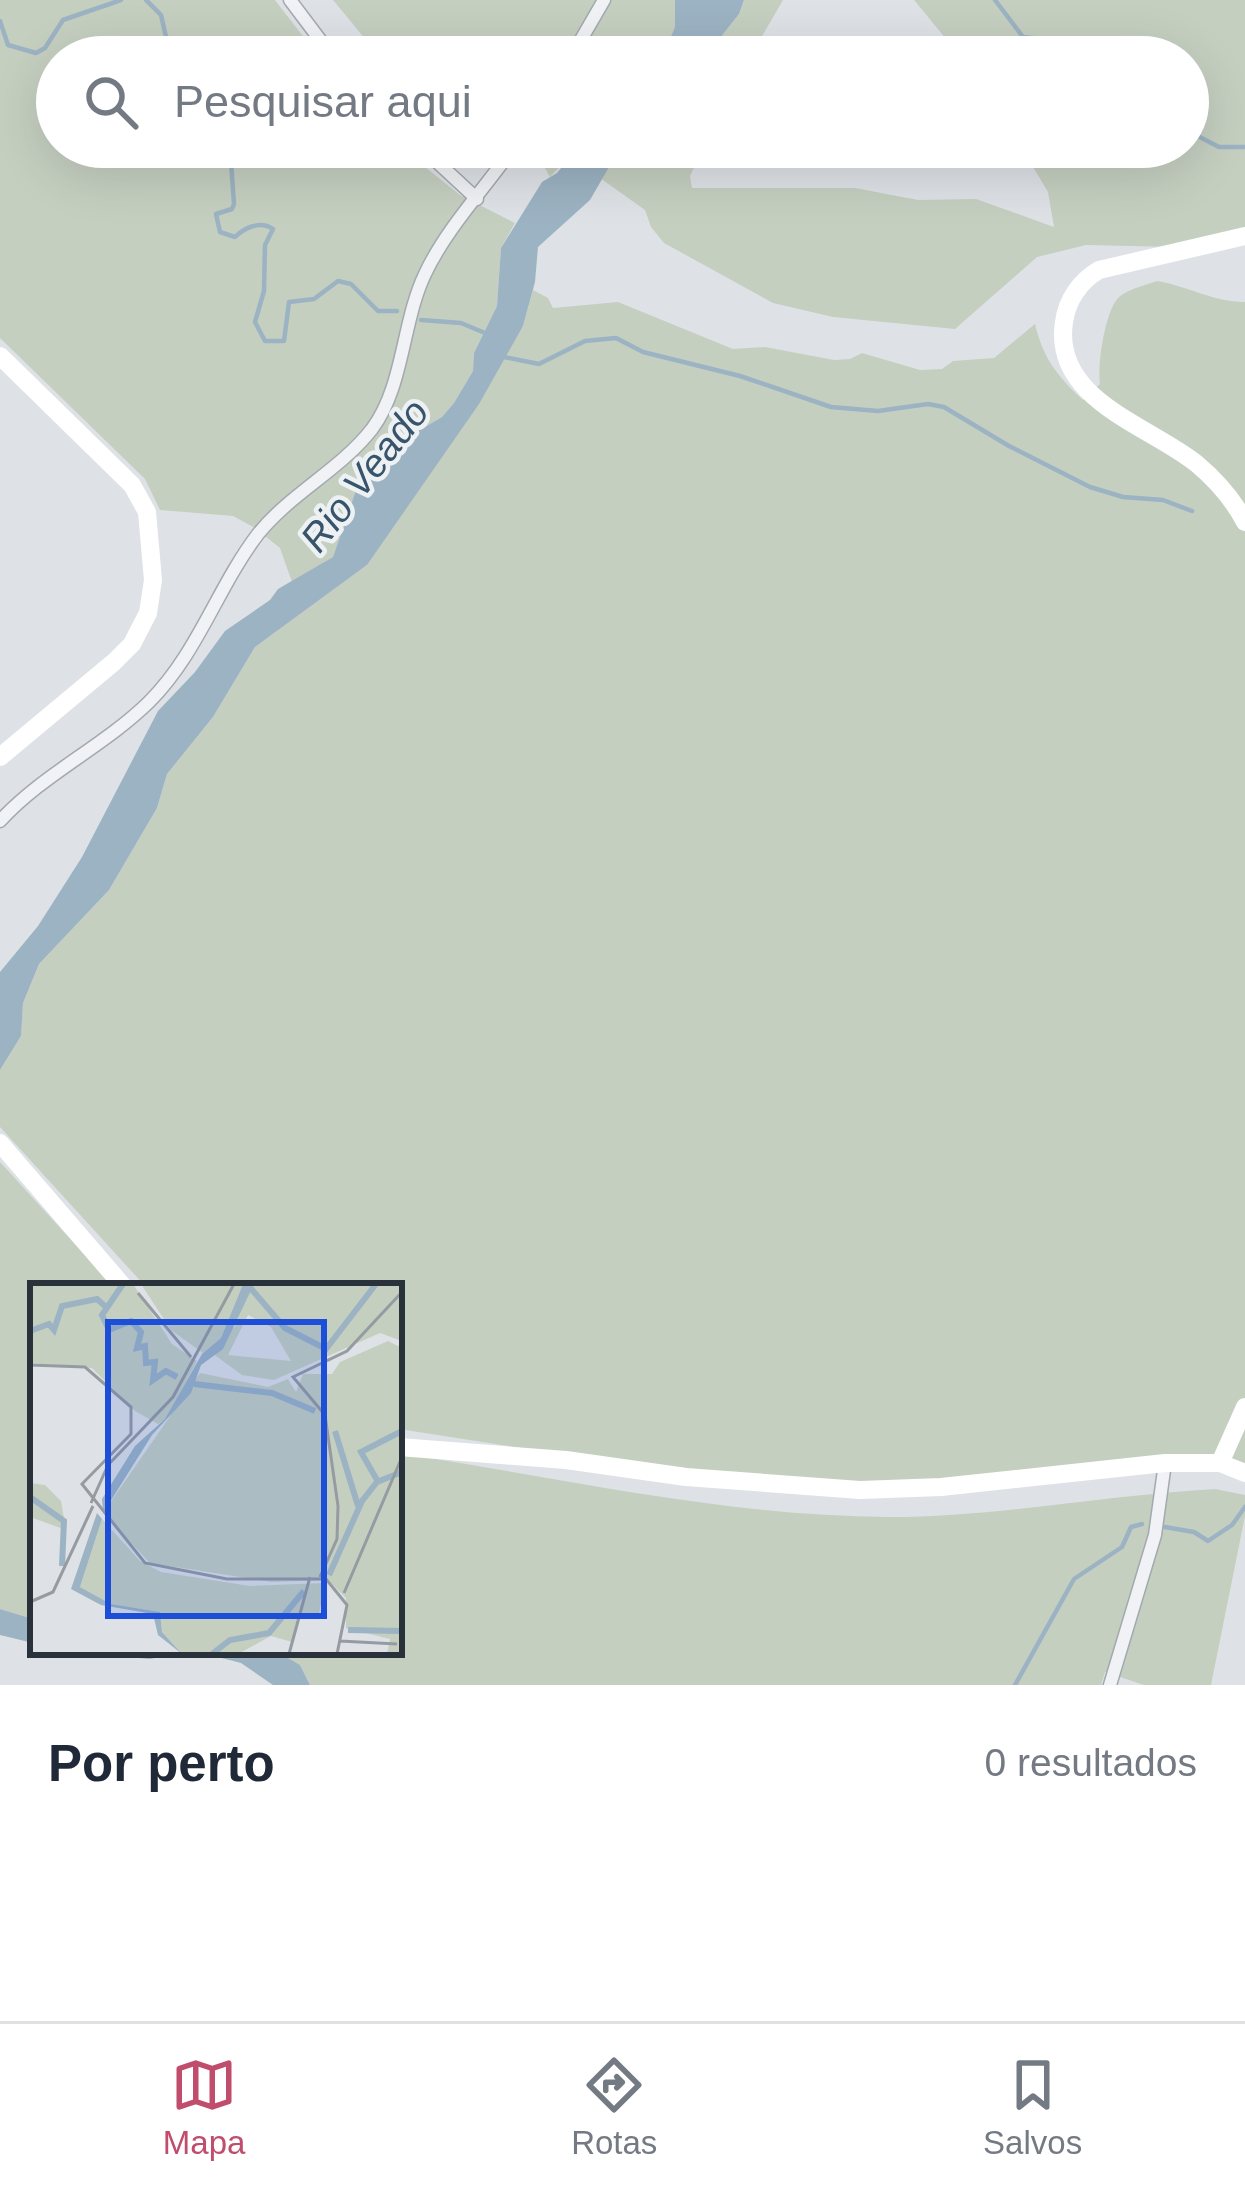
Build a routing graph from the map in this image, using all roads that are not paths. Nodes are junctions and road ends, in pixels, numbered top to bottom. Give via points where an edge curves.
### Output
1 (290, 0) edge
2 (604, 0) edge
3 (317, 36) edge
4 (583, 36) edge
5 (444, 168) edge
6 (499, 168) edge
7 (477, 199) junction
8 (1245, 236) edge
9 (0, 356) edge
10 (1245, 522) edge
11 (0, 757) edge
12 (0, 821) edge
13 (0, 1143) edge
14 (120, 1283) edge
15 (1245, 1407) edge
16 (402, 1447) edge
17 (1165, 1463) junction
18 (1220, 1463) junction
19 (1245, 1473) edge
20 (1110, 1685) edge

1 - 3 street
2 - 4 street
5 - 7 street
6 - 7 street
7 - 12 street via 424,275 374,426 268,522 162,688
8 - 10 main road via 1100,270 1072,296 1062,330 1072,375 1192,460
9 - 11 main road via 133,485 146,512 153,580 132,644
13 - 14 main road
15 - 18 main road
16 - 17 main road via 860,1490
17 - 18 main road
17 - 20 street via 1155,1535
18 - 19 main road

